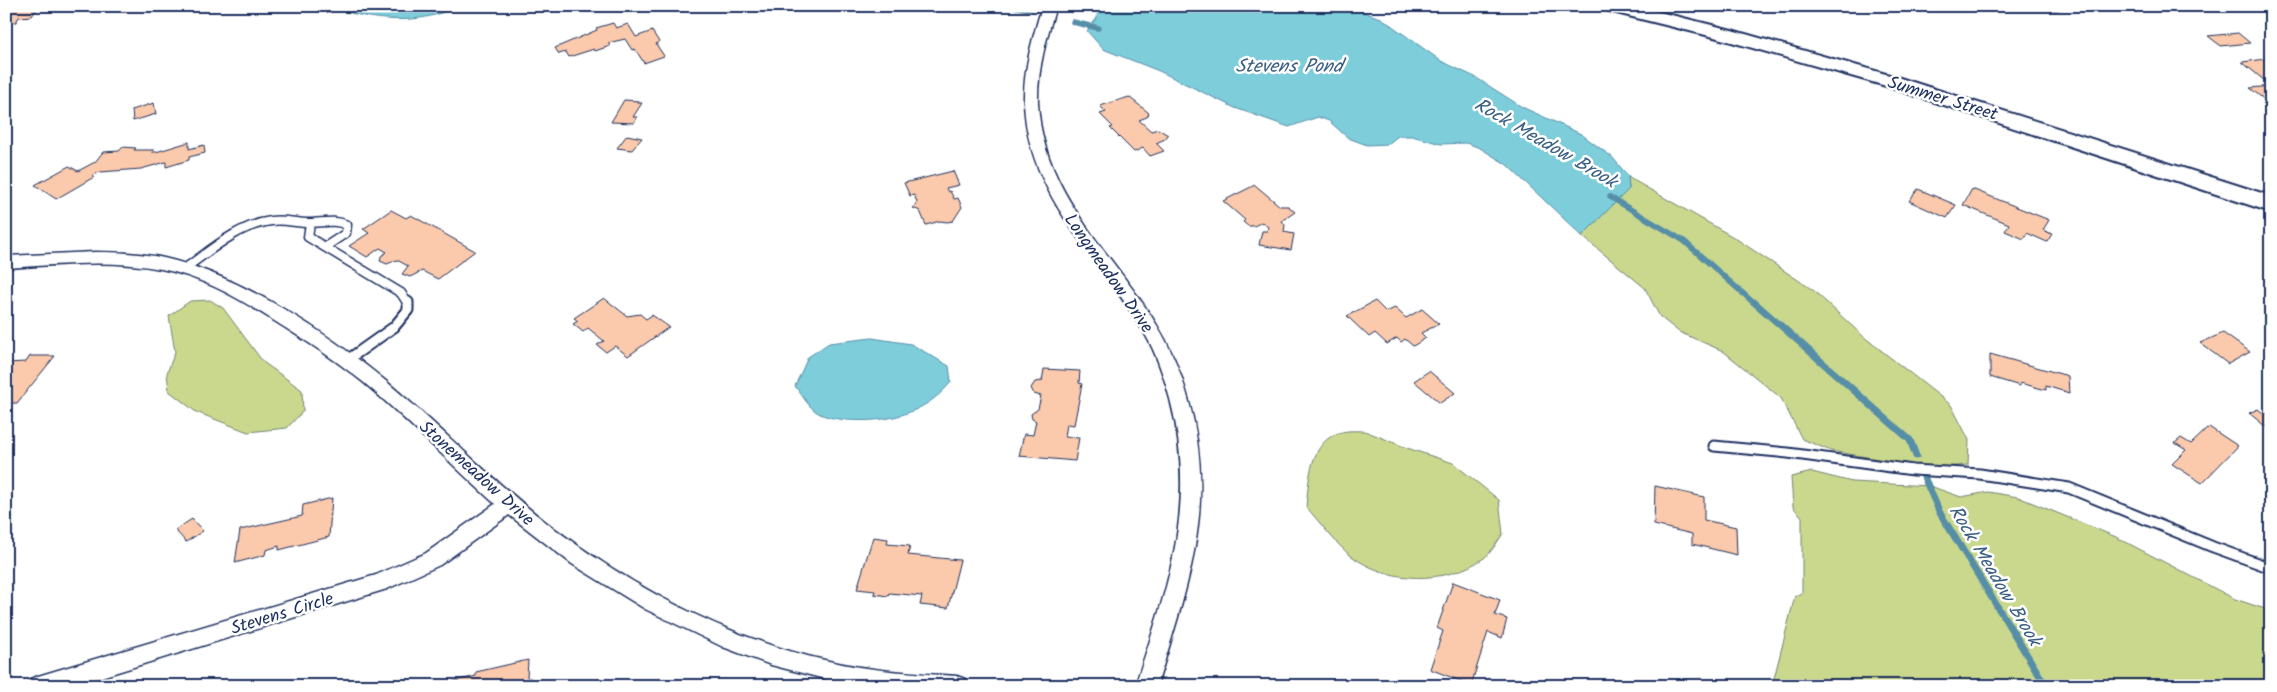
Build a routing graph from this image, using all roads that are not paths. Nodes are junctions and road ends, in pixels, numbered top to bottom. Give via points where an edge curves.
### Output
1 (1050, 6) edge
2 (1610, 6) edge
3 (2271, 204) edge
4 (310, 223) junction
5 (325, 247) junction
6 (6, 262) edge
7 (184, 269) junction
8 (346, 361) junction
9 (1714, 446) dead end
10 (510, 504) junction
11 (2271, 568) edge
12 (38, 686) edge
13 (957, 686) edge
14 (1146, 686) edge

1 - 14 street, Longmeadow Drive via 1039,43 1032,85 1032,115 1039,154 1066,212 1149,327 1179,398 1187,438 1192,483 1188,532 1178,586
2 - 3 main road, Summer Street via 1721,33 1894,82
4 - 5 lane via 308,237
4 - 5 lane via 338,219 347,225 346,233
4 - 7 lane via 289,220 265,222 248,228
5 - 8 lane via 401,293 408,302 408,310 394,327
6 - 7 street, Stonemeadow Drive via 106,258
7 - 8 street, Stonemeadow Drive via 262,304
8 - 10 street, Stonemeadow Drive via 380,387
9 - 11 lane via 1788,452 1913,470 1980,474 2069,488
10 - 12 street, Stevens Circle via 433,559 380,583
10 - 13 street, Stonemeadow Drive via 553,539 638,595 750,648 814,668 875,679

